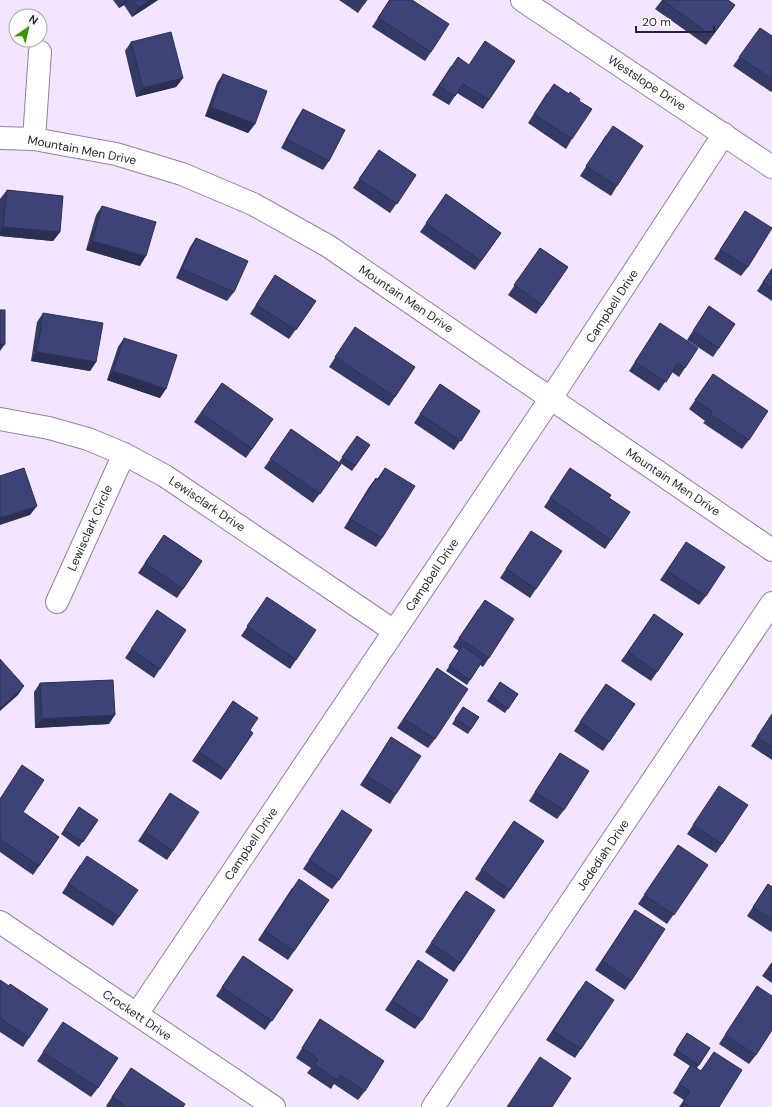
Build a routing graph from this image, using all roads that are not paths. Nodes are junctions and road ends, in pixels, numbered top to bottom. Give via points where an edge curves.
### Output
1 (522, 0) edge
2 (40, 52) dead end
3 (724, 134) junction
4 (0, 138) edge
5 (34, 139) junction
6 (772, 166) edge
7 (552, 398) junction
8 (0, 419) edge
9 (124, 454) junction
10 (772, 550) edge
11 (57, 602) dead end
12 (772, 604) edge
13 (394, 631) junction
14 (0, 922) edge
15 (137, 1014) junction
16 (274, 1107) edge
17 (433, 1107) edge

1 - 3 street, Westslope Drive
2 - 5 street
3 - 6 street, Westslope Drive
3 - 7 street, Campbell Drive
4 - 5 street, Mountain Men Drive
5 - 7 street, Mountain Men Drive via 116,154 182,174 253,204 328,246
7 - 10 street, Mountain Men Drive
7 - 13 street, Campbell Drive
8 - 9 street, Lewisclark Drive via 49,428 88,439
9 - 11 street, Lewisclark Circle
9 - 13 street, Lewisclark Drive via 165,476
12 - 17 street, Jedediah Drive
13 - 15 street, Campbell Drive
14 - 15 street, Crockett Drive
15 - 16 street, Crockett Drive

